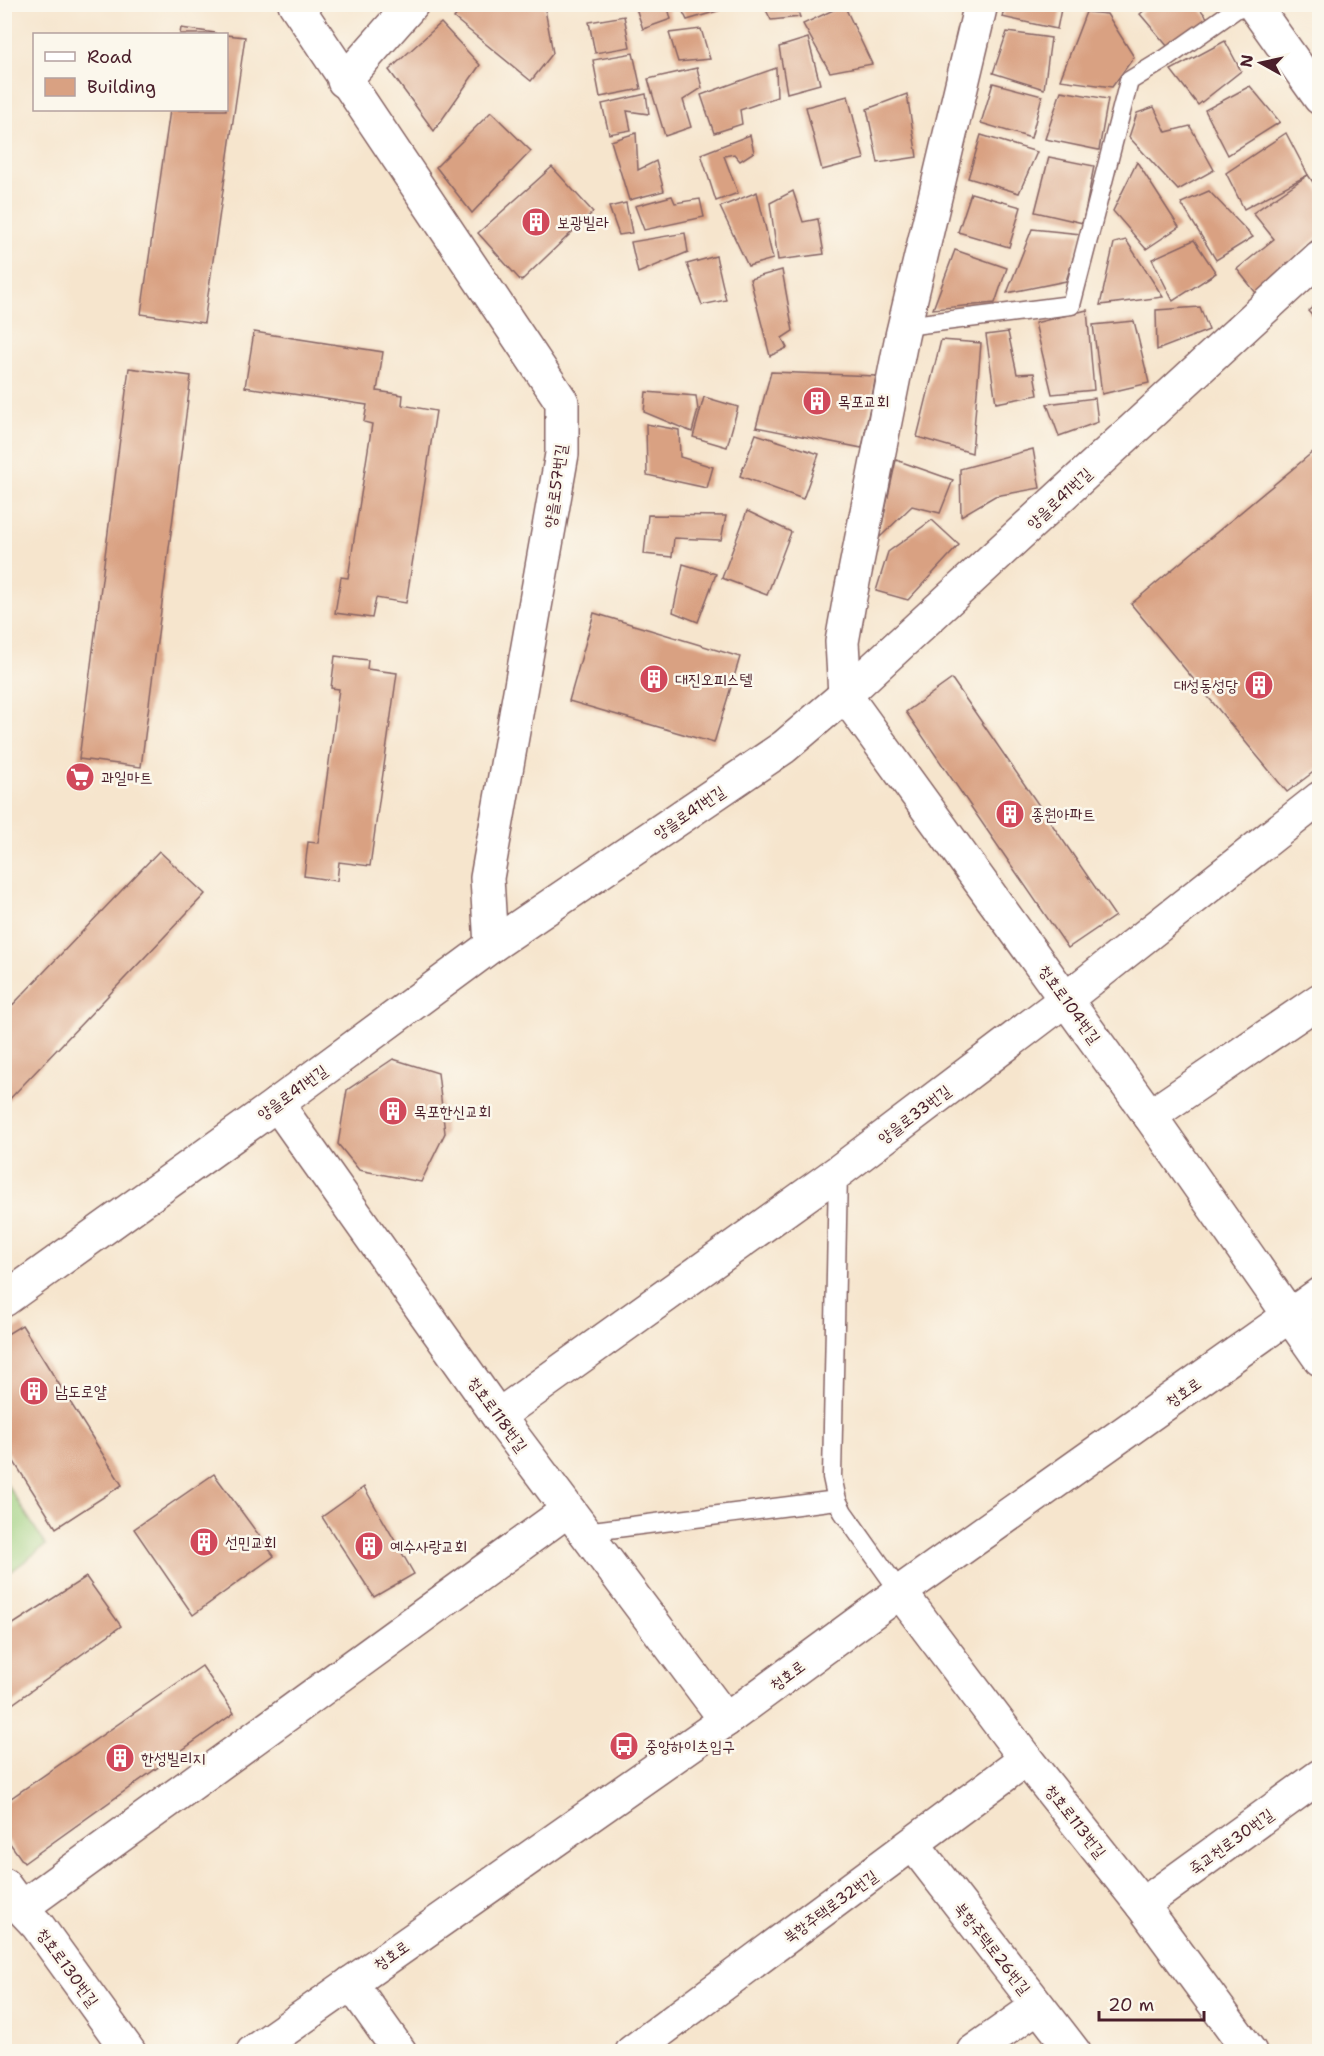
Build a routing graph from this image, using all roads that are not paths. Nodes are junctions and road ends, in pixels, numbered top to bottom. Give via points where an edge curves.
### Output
1 (295, 4) edge
2 (412, 4) edge
3 (981, 4) edge
4 (1243, 4) edge
5 (1253, 4) edge
6 (344, 81) junction
7 (1320, 98) edge
8 (1320, 257) edge
9 (904, 326) junction
10 (845, 695) junction
11 (1320, 798) edge
12 (491, 946) junction
13 (1066, 999) junction
14 (1320, 1000) edge
15 (277, 1104) junction
16 (1150, 1116) junction
17 (838, 1172) junction
18 (1320, 1294) edge
19 (4, 1300) edge
20 (1290, 1316) junction
21 (1320, 1359) edge
22 (498, 1416) junction
23 (837, 1500) junction
24 (576, 1521) junction
25 (900, 1592) junction
26 (726, 1720) junction
27 (1026, 1759) junction
28 (1320, 1776) edge
29 (913, 1844) junction
30 (13, 1897) edge
31 (1142, 1905) junction
32 (351, 1983) junction
33 (1038, 2006) junction
34 (642, 2049) edge
35 (129, 2052) edge
36 (253, 2052) edge
37 (400, 2052) edge
38 (973, 2052) edge
39 (1074, 2052) edge
40 (1250, 2052) edge

1 - 6 street, 양을로57번길
2 - 6 street
3 - 9 street
4 - 9 lane via 1129,81 1071,304
5 - 7 street
6 - 12 street, 양을로57번길 via 562,402 562,454 487,878
8 - 10 street, 양을로41번길
9 - 10 street via 842,642
10 - 12 street, 양을로41번길 via 784,747
10 - 13 street, 청호로104번길
11 - 13 street, 양을로33번길
12 - 15 street, 양을로41번길
13 - 16 street, 청호로104번길
13 - 17 street, 양을로33번길
14 - 16 street
15 - 19 street, 양을로41번길
15 - 22 street, 청호로118번길
16 - 20 street, 청호로104번길
17 - 22 street, 양을로33번길
17 - 23 lane via 832,1477
18 - 20 street, 청호로
20 - 21 street, 청호로104번길
20 - 25 street, 청호로
22 - 24 street, 청호로118번길
23 - 24 lane
23 - 25 lane
24 - 26 street, 청호로118번길
24 - 30 street
25 - 26 street, 청호로
25 - 27 street, 청호로113번길
26 - 32 street, 청호로
27 - 29 street, 북항주택로32번길
27 - 31 street, 청호로113번길
28 - 31 street, 죽교천로30번길
29 - 33 street, 북항주택로26번길
29 - 34 street, 북항주택로32번길
30 - 35 street, 청호로130번길
31 - 40 street, 청호로113번길
32 - 36 street, 청호로
32 - 37 street
33 - 38 street
33 - 39 street, 북항주택로26번길

